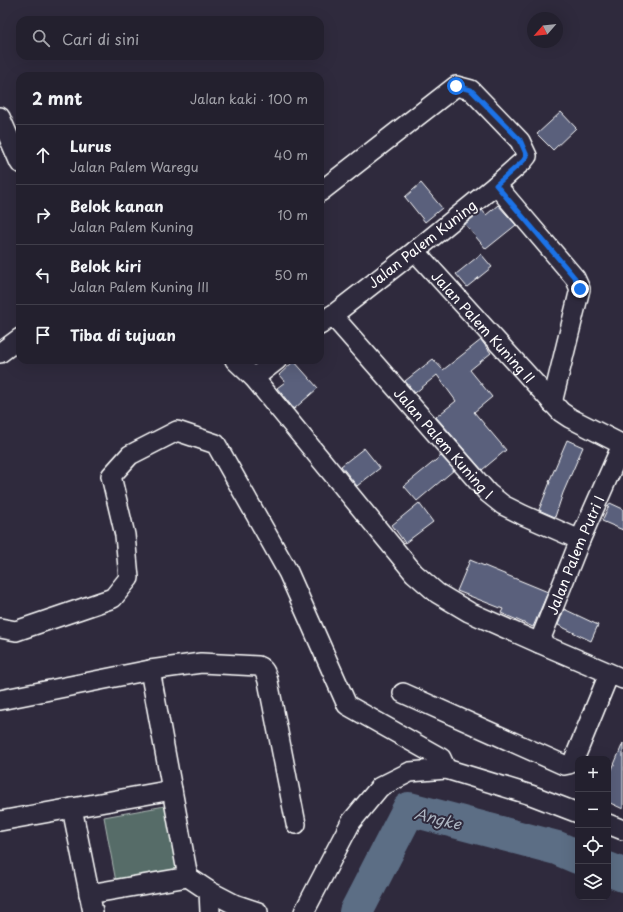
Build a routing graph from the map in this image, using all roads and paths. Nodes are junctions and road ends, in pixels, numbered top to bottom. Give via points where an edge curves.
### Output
1 (0, 117) edge
2 (16, 154) edge
3 (496, 185) junction
4 (324, 189) edge
5 (415, 251) junction
6 (326, 320) edge
7 (16, 341) edge
8 (0, 352) edge
9 (239, 364) edge
10 (271, 364) edge
11 (254, 378) junction
12 (552, 403) junction
13 (623, 445) edge
14 (580, 540) junction
15 (0, 628) edge
16 (539, 643) junction
17 (150, 670) junction
18 (616, 676) edge
19 (403, 693) dead end
20 (0, 700) edge
21 (446, 770) junction
22 (172, 790) junction
23 (72, 808) junction
24 (575, 812) edge
25 (0, 821) edge
26 (296, 824) dead end
27 (611, 825) edge
28 (623, 830) edge
29 (188, 877) junction
30 (209, 890) junction
31 (91, 903) edge
32 (210, 912) edge
33 (258, 912) edge
34 (304, 912) edge

1 - 2 street
3 - 4 street, Jalan Palem Kuning via 527,156 520,140 471,90 456,86
3 - 5 street, Jalan Palem Kuning
3 - 12 street via 575,278 580,289
5 - 6 street, Jalan Palem Kuning
5 - 12 street, Jalan Palem Kuning II
6 - 14 street, Jalan Palem Kuning I via 503,505
7 - 8 street
9 - 11 street
10 - 11 street
11 - 16 street via 414,573 437,593 469,612
12 - 13 street, Jalan Palem Kuning II via 570,418
13 - 14 street, Jalan Palem Putri I
14 - 16 street, Jalan Palem Putri I
15 - 21 street via 16,631 113,598 129,578 125,536 111,476 130,455 177,431 216,444 288,572 347,705 441,758
16 - 18 street
17 - 20 street
17 - 22 street
17 - 26 street via 201,663 258,666 264,670
18 - 19 street via 573,762 564,765
21 - 24 street via 531,795
21 - 34 street via 410,772 380,787 351,822
22 - 23 street
22 - 29 street
23 - 25 street
23 - 31 street
27 - 28 street
29 - 30 street
29 - 31 street
30 - 32 street
30 - 33 street via 234,904

